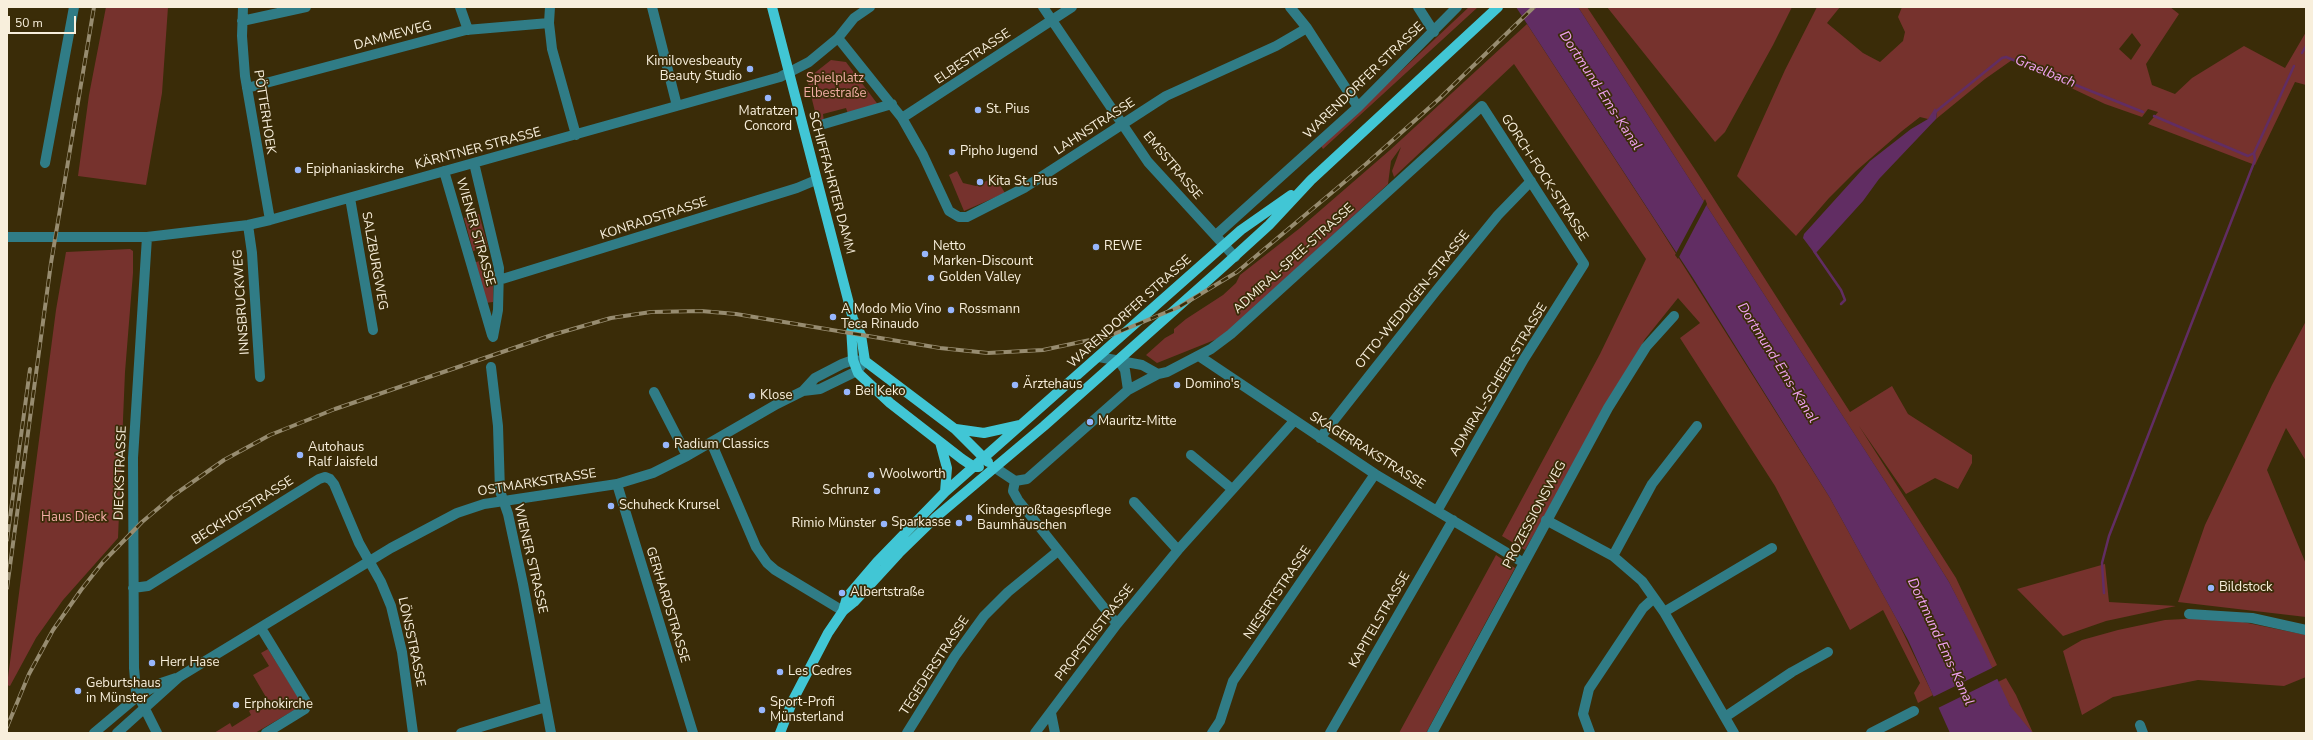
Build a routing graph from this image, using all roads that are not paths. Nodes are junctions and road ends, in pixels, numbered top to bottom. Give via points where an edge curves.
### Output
1 (74, 7) edge
2 (243, 7) edge
3 (306, 7) edge
4 (460, 7) edge
5 (550, 7) edge
6 (652, 7) edge
7 (772, 7) edge
8 (870, 7) edge
9 (1042, 7) edge
10 (1072, 7) edge
11 (1290, 7) edge
12 (1418, 7) edge
13 (1458, 7) edge
14 (1498, 7) edge
15 (1051, 20) junction
16 (242, 21) junction
17 (549, 23) junction
18 (1307, 28) junction
19 (468, 30) junction
20 (1434, 32) junction
21 (838, 38) junction
22 (789, 73) junction
23 (247, 88) junction
24 (892, 104) junction
25 (677, 106) junction
26 (1482, 106) joint
27 (1358, 107) junction
28 (902, 118) junction
29 (824, 124) dead end
30 (1122, 126) junction
31 (576, 135) junction
32 (45, 163) dead end
33 (474, 163) junction
34 (444, 171) junction
35 (816, 180) junction
36 (1311, 180) junction
37 (1530, 181) junction
38 (350, 198) junction
39 (270, 220) junction
40 (248, 225) junction
41 (1216, 235) junction
42 (7, 237) edge
43 (147, 237) junction
44 (1225, 245) junction
45 (1235, 257) junction
46 (1584, 264) joint
47 (499, 280) junction
48 (1674, 316) dead end
49 (853, 319) junction
50 (373, 330) dead end
51 (1199, 356) junction
52 (1099, 357) junction
53 (853, 360) junction
54 (865, 361) junction
55 (1119, 361) junction
56 (491, 367) dead end
57 (857, 371) junction
58 (1158, 374) junction
59 (260, 377) dead end
60 (1128, 390) junction
61 (803, 391) junction
62 (654, 392) dead end
63 (1294, 421) junction
64 (1022, 424) junction
65 (1697, 426) dead end
66 (955, 429) junction
67 (1320, 438) junction
68 (711, 442) junction
69 (940, 442) junction
70 (1191, 455) dead end
71 (687, 456) junction
72 (984, 458) junction
73 (974, 467) junction
74 (994, 467) junction
75 (1375, 474) junction
76 (1015, 481) junction
77 (616, 484) junction
78 (1232, 489) junction
79 (945, 492) junction
80 (504, 500) junction
81 (1134, 502) dead end
82 (1437, 511) junction
83 (1453, 520) junction
84 (1546, 520) junction
85 (1772, 548) dead end
86 (1178, 550) junction
87 (1058, 551) junction
88 (1613, 556) junction
89 (369, 561) junction
90 (1524, 563) junction
91 (133, 588) junction
92 (1654, 598) junction
93 (843, 611) junction
94 (1664, 612) junction
95 (2189, 614) dead end
96 (1117, 624) junction
97 (261, 628) junction
98 (2306, 630) edge
99 (1828, 652) dead end
100 (180, 677) junction
101 (138, 696) junction
102 (143, 708) junction
103 (546, 708) junction
104 (1914, 711) dead end
105 (1051, 713) junction
106 (1725, 717) junction
107 (94, 733) edge
108 (117, 733) edge
109 (158, 733) edge
110 (266, 733) edge
111 (413, 733) edge
112 (461, 733) edge
113 (551, 733) edge
114 (692, 733) edge
115 (780, 733) edge
116 (907, 733) edge
117 (1035, 733) edge
118 (1055, 733) edge
119 (1212, 733) edge
120 (1330, 733) edge
121 (1432, 733) edge
122 (1590, 733) edge
123 (1734, 733) edge
124 (1871, 733) edge

1 - 32 street
2 - 16 street, PÖTTERHOEK
3 - 16 street
4 - 19 street
5 - 17 street
6 - 25 street
7 - 22 main road, SCHIFFFAHRTER DAMM
8 - 21 street, KÄRNTNER STRASSE via 854,18
9 - 15 street, EMSSTRASSE
10 - 15 street, ELBESTRASSE
11 - 18 street
12 - 20 street
13 - 20 street, WARENDORFER STRASSE
14 - 36 main road, WARENDORFER STRASSE
15 - 28 street, ELBESTRASSE
15 - 30 street, EMSSTRASSE
16 - 23 street, PÖTTERHOEK
17 - 19 street, DAMMEWEG
17 - 31 street via 552,49
18 - 27 street
18 - 30 street, LAHNSTRASSE via 1276,46 1166,96
19 - 23 street, DAMMEWEG
20 - 27 street, WARENDORFER STRASSE
21 - 22 street, KÄRNTNER STRASSE via 809,62
21 - 24 street
22 - 25 street, KÄRNTNER STRASSE
22 - 35 main road, SCHIFFFAHRTER DAMM
23 - 39 street, PÖTTERHOEK
24 - 28 street
24 - 29 street
25 - 31 street, KÄRNTNER STRASSE
26 - 37 street, GORCH-FOCK-STRASSE
26 - 51 street, ADMIRAL-SPEE-STRASSE via 1231,334
27 - 41 street, WARENDORFER STRASSE
28 - 30 street, LAHNSTRASSE via 926,161 949,211 959,217 976,213 1006,199
30 - 41 street, EMSSTRASSE via 1148,162
31 - 33 street, KÄRNTNER STRASSE
33 - 34 street, KÄRNTNER STRASSE
33 - 47 street, WIENER STRASSE via 494,246
34 - 38 street, KÄRNTNER STRASSE
34 - 47 street, WIENER STRASSE via 493,337 498,310
35 - 47 street, KONRADSTRASSE
35 - 49 main road, SCHIFFFAHRTER DAMM
36 - 44 main road, WARENDORFER STRASSE via 1241,230
36 - 45 main road, WARENDORFER STRASSE
37 - 46 street, GORCH-FOCK-STRASSE
37 - 67 street, OTTO-WEDDIGEN-STRASSE via 1436,291
38 - 39 street, KÄRNTNER STRASSE
38 - 50 street, SALZBURGWEG
39 - 40 street, KÄRNTNER STRASSE
40 - 43 street, KÄRNTNER STRASSE
40 - 59 street, INNSBRUCKWEG
41 - 44 street, EMSSTRASSE
42 - 43 street, KÄRNTNER STRASSE
43 - 91 street, DIECKSTRASSE via 134,443
44 - 45 street, EMSSTRASSE
44 - 52 main road, WARENDORFER STRASSE
45 - 55 main road, WARENDORFER STRASSE
46 - 82 street, ADMIRAL-SCHEER-STRASSE via 1524,358
48 - 84 street, PROZESSIONSWEG via 1646,347 1612,401
49 - 53 main road, SCHIFFFAHRTER DAMM
49 - 54 main road, SCHIFFFAHRTER DAMM via 861,334
51 - 58 street, ADMIRAL-SPEE-STRASSE
51 - 63 street, SKAGERRAKSTRASSE
52 - 55 street
52 - 64 main road, WARENDORFER STRASSE
53 - 54 street, OSTMARKSTRASSE
53 - 57 main road, SCHIFFFAHRTER DAMM
53 - 61 street, OSTMARKSTRASSE via 815,378
54 - 57 street, OSTMARKSTRASSE
54 - 66 main road
55 - 58 street via 1142,365
55 - 60 street via 1125,370
55 - 74 main road, WARENDORFER STRASSE
56 - 80 street, WIENER STRASSE via 498,426 499,484
57 - 61 street, OSTMARKSTRASSE via 820,389
57 - 69 main road, SCHIFFFAHRTER DAMM via 890,403
58 - 60 street
60 - 76 street via 1027,479
61 - 68 street, OSTMARKSTRASSE
62 - 71 street
63 - 67 street, SKAGERRAKSTRASSE
63 - 78 street, PROPSTEISTRASSE
64 - 66 main road via 984,433
64 - 72 main road, WARENDORFER STRASSE
65 - 88 street via 1652,484
66 - 72 main road
67 - 75 street, SKAGERRAKSTRASSE
68 - 71 street, OSTMARKSTRASSE
68 - 93 street via 756,547 767,563
69 - 73 main road, SCHIFFFAHRTER DAMM
69 - 79 main road via 946,468
70 - 78 street
71 - 77 street, OSTMARKSTRASSE via 653,473
72 - 73 main road, WARENDORFER STRASSE
72 - 74 main road
73 - 74 main road
73 - 79 main road, WARENDORFER STRASSE
74 - 76 street
74 - 93 main road, WARENDORFER STRASSE via 936,517
75 - 82 street, SKAGERRAKSTRASSE
75 - 119 street, NIESERTSTRASSE via 1233,681 1220,721
76 - 87 street via 1013,491 1018,500
77 - 80 street, OSTMARKSTRASSE
77 - 114 street, GERHARDSTRASSE
78 - 86 street, PROPSTEISTRASSE
79 - 93 main road, WARENDORFER STRASSE via 872,568 848,597
80 - 89 street, OSTMARKSTRASSE via 480,504 457,513
80 - 103 street, WIENER STRASSE via 525,591
81 - 86 street
82 - 83 street, SKAGERRAKSTRASSE
83 - 90 street, SKAGERRAKSTRASSE
83 - 120 street, KAPITELSTRASSE
84 - 88 street
84 - 90 street, PROZESSIONSWEG
85 - 94 street
86 - 96 street, PROPSTEISTRASSE
87 - 96 street
87 - 116 street, TEGEDERSTRASSE via 1008,592 984,616 955,656
88 - 92 street via 1642,581
89 - 91 street, BECKHOFSTRASSE via 334,484 324,477 148,586
89 - 97 street, OSTMARKSTRASSE
89 - 111 street, LÖNSSTRASSE via 387,594 396,625
90 - 121 street, PROZESSIONSWEG
91 - 101 street, DIECKSTRASSE via 134,668
92 - 94 street
92 - 122 street via 1643,608 1589,689 1583,714
93 - 115 main road, WARENDORFER STRASSE via 813,659
94 - 106 street
95 - 98 street via 2252,618
96 - 105 street, PROPSTEISTRASSE
97 - 100 street, OSTMARKSTRASSE
97 - 110 street via 305,700 306,706
99 - 106 street via 1792,672
100 - 101 street, OSTMARKSTRASSE via 161,683
100 - 102 street, OSTMARKSTRASSE
101 - 102 street, DIECKSTRASSE
101 - 107 street, OSTMARKSTRASSE
102 - 108 street, OSTMARKSTRASSE
102 - 109 street, DIECKSTRASSE
103 - 112 street
103 - 113 street, WIENER STRASSE
104 - 124 street
105 - 117 street, PROPSTEISTRASSE
105 - 118 street
106 - 123 street

